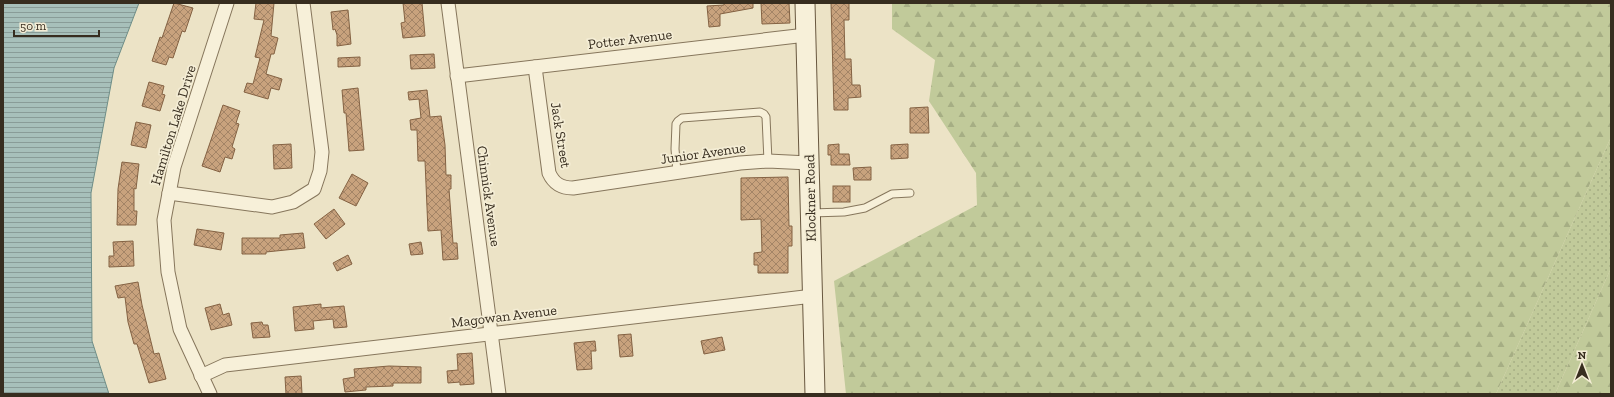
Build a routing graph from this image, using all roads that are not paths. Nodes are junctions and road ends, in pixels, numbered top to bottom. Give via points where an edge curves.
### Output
1 (227, 3) edge
2 (303, 3) edge
3 (448, 3) edge
4 (805, 3) edge
5 (806, 35) junction
6 (535, 67) junction
7 (457, 76) junction
8 (768, 161) junction
9 (809, 162) junction
10 (677, 172) junction
11 (602, 183) joint
12 (169, 193) junction
13 (910, 193) dead end
14 (810, 213) junction
15 (812, 296) junction
16 (492, 334) junction
17 (201, 376) junction
18 (210, 394) edge
19 (499, 394) edge
20 (815, 394) edge

1 - 12 street, Hamilton Lake Drive via 174,167
2 - 12 street via 322,152 320,171 314,189 292,202 272,207
3 - 7 street, Chinnick Avenue
4 - 5 main road, Klockner Road
5 - 6 street, Potter Avenue
5 - 9 main road, Klockner Road
6 - 7 street, Potter Avenue
6 - 11 street, Jack Street via 549,174 552,180 558,186 566,188
7 - 16 street, Chinnick Avenue
8 - 9 street, Junior Avenue
8 - 10 street, Junior Avenue
8 - 10 lane via 764,114 760,112 682,118 676,124
9 - 14 main road, Klockner Road
10 - 11 street, Junior Avenue
12 - 17 street, Hamilton Lake Drive via 164,220 168,272 180,329
13 - 14 lane via 892,194 865,208 844,212
14 - 15 main road, Klockner Road
15 - 16 street, Magowan Avenue
15 - 20 main road, Klockner Road
16 - 17 street, Magowan Avenue via 225,365
16 - 19 street, Chinnick Avenue
17 - 18 street, Hamilton Lake Drive

